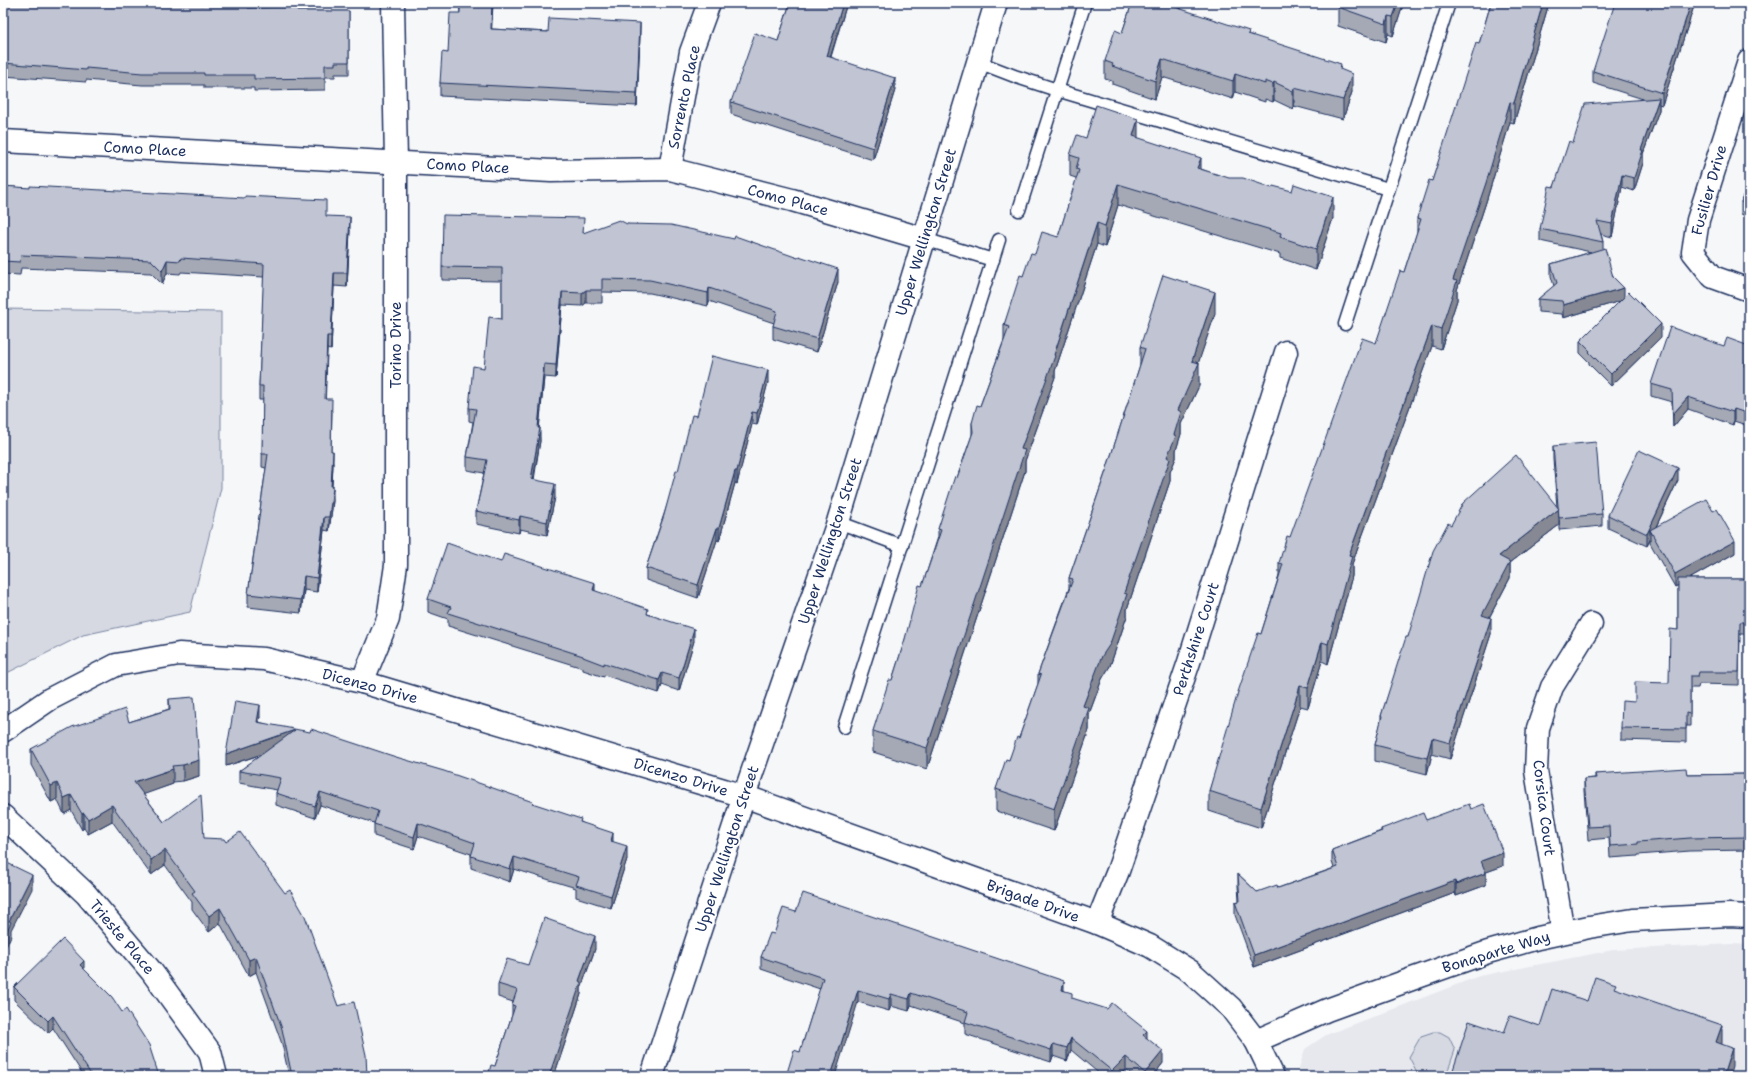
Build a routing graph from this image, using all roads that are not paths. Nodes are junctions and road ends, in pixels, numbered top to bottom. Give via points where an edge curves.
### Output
1 (392, 3) edge
2 (709, 3) edge
3 (996, 3) edge
4 (1086, 3) edge
5 (1449, 3) edge
6 (1749, 60) edge
7 (978, 62) junction
8 (1057, 90) junction
9 (3, 141) edge
10 (396, 162) junction
11 (670, 169) junction
12 (1388, 189) junction
13 (1019, 210) dead end
14 (924, 239) junction
15 (999, 240) dead end
16 (993, 260) junction
17 (1749, 290) edge
18 (1345, 324) dead end
19 (1286, 352) dead end
20 (838, 522) junction
21 (902, 546) junction
22 (1591, 624) dead end
23 (362, 682) junction
24 (844, 727) dead end
25 (3, 731) edge
26 (744, 796) junction
27 (3, 816) edge
28 (1749, 916) edge
29 (1097, 923) junction
30 (1563, 932) junction
31 (1256, 1041) junction
32 (216, 1076) edge
33 (652, 1076) edge
34 (1273, 1076) edge

1 - 10 street, Torino Drive
2 - 11 street, Sorrento Place via 691,52
3 - 7 street, Upper Wellington Street
4 - 8 lane
5 - 12 lane
6 - 17 street, Fusilier Drive via 1698,220 1692,252 1712,277
7 - 8 lane
7 - 14 street, Upper Wellington Street
8 - 12 lane
8 - 13 lane
9 - 10 street, Como Place
10 - 11 street, Como Place via 550,171
10 - 23 street, Torino Drive via 396,565 388,619
11 - 14 street, Como Place via 792,200
12 - 18 lane
14 - 16 lane
14 - 20 street, Upper Wellington Street
15 - 16 lane
16 - 21 lane
19 - 29 street, Perthshire Court via 1189,662 1118,872
20 - 21 lane
20 - 26 street, Upper Wellington Street
21 - 24 lane
22 - 30 street, Corsica Court via 1552,687 1538,728 1536,771
23 - 25 street, Dicenzo Drive via 264,659 179,654 116,665 50,699
23 - 26 street, Dicenzo Drive
26 - 29 street, Brigade Drive
26 - 33 street, Upper Wellington Street
27 - 32 street, Trieste Place via 86,894 152,972 210,1052
28 - 30 street, Bonaparte Way via 1634,920
29 - 31 street, Brigade Drive via 1150,946 1190,971 1231,1008
30 - 31 street, Bonaparte Way via 1488,952 1327,1010
31 - 34 street, Brigade Drive

